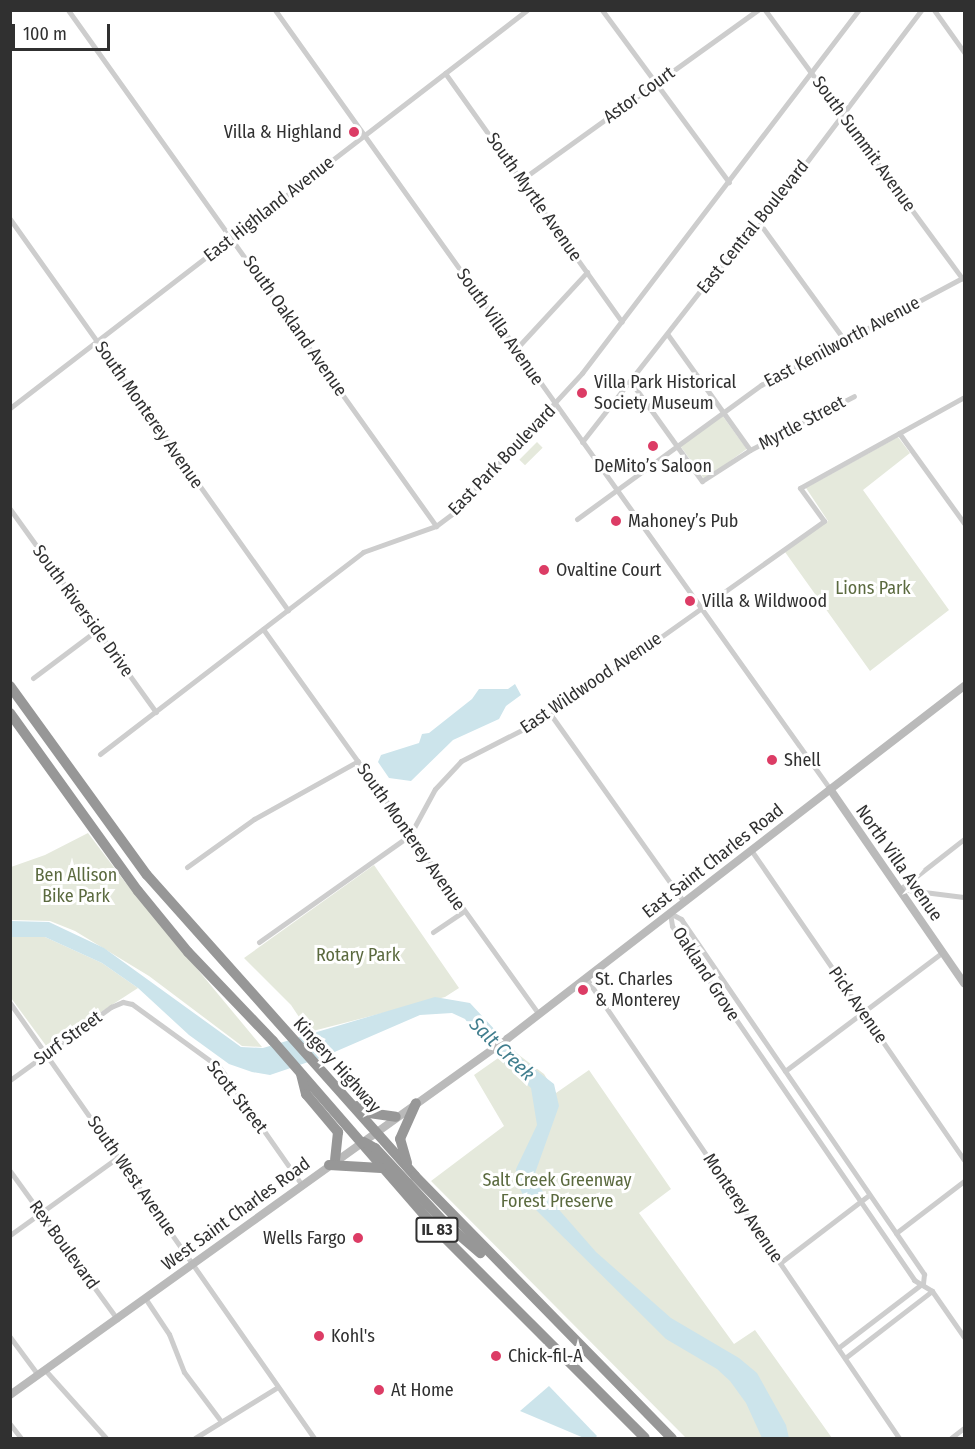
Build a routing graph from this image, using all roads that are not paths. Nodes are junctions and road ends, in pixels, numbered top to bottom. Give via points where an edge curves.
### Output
1 (68, 10) edge
2 (275, 10) edge
3 (527, 10) edge
4 (602, 10) edge
5 (758, 10) edge
6 (765, 10) edge
7 (859, 10) edge
8 (921, 10) edge
9 (934, 10) edge
10 (518, 13) edge
11 (964, 52) edge
12 (445, 73) junction
13 (812, 74) junction
14 (656, 83) junction
15 (842, 115) junction
16 (364, 135) junction
17 (521, 180) junction
18 (729, 182) junction
19 (10, 219) edge
20 (760, 224) junction
21 (232, 238) junction
22 (587, 272) junction
23 (963, 278) edge
24 (622, 322) junction
25 (668, 335) junction
26 (97, 341) junction
27 (845, 341) junction
28 (516, 349) junction
29 (632, 382) junction
30 (854, 396) dead end
31 (964, 397) edge
32 (556, 405) junction
33 (10, 408) edge
34 (723, 412) junction
35 (899, 433) junction
36 (582, 442) junction
37 (677, 445) junction
38 (750, 450) junction
39 (616, 489) junction
40 (10, 509) edge
41 (577, 519) dead end
42 (964, 524) edge
43 (436, 526) junction
44 (700, 608) junction
45 (288, 610) junction
46 (263, 629) junction
47 (97, 630) junction
48 (33, 678) dead end
49 (10, 686) edge
50 (964, 686) edge
51 (156, 712) junction
52 (10, 713) edge
53 (550, 715) junction
54 (100, 754) dead end
55 (358, 761) junction
56 (830, 789) junction
57 (410, 835) junction
58 (964, 840) edge
59 (751, 850) junction
60 (187, 867) dead end
61 (900, 889) junction
62 (964, 897) edge
63 (684, 902) junction
64 (463, 912) junction
65 (670, 913) junction
66 (433, 932) dead end
67 (259, 942) dead end
68 (943, 952) junction
69 (586, 978) junction
70 (964, 983) edge
71 (10, 1003) edge
72 (129, 1003) joint
73 (862, 1012) junction
74 (538, 1014) junction
75 (46, 1054) junction
76 (480, 1059) joint
77 (299, 1071) junction
78 (785, 1071) junction
79 (10, 1080) edge
80 (346, 1099) junction
81 (416, 1103) junction
82 (396, 1117) junction
83 (374, 1132) junction
84 (361, 1141) junction
85 (118, 1157) junction
86 (964, 1160) edge
87 (332, 1163) junction
88 (381, 1168) junction
89 (10, 1171) edge
90 (411, 1172) junction
91 (964, 1181) edge
92 (302, 1185) junction
93 (869, 1195) junction
94 (860, 1202) junction
95 (41, 1213) junction
96 (896, 1233) junction
97 (10, 1235) edge
98 (194, 1263) junction
99 (780, 1263) junction
100 (502, 1268) junction
101 (923, 1283) junction
102 (932, 1291) junction
103 (145, 1298) junction
104 (117, 1318) junction
105 (10, 1337) edge
106 (964, 1337) edge
107 (838, 1348) junction
108 (845, 1358) junction
109 (45, 1370) junction
110 (38, 1375) junction
111 (278, 1387) junction
112 (10, 1395) edge
113 (220, 1420) junction
114 (10, 1424) edge
115 (964, 1428) edge
116 (311, 1437) edge
117 (21, 1438) edge
118 (106, 1438) edge
119 (195, 1438) edge
120 (645, 1438) edge
121 (672, 1438) edge
122 (899, 1438) edge
123 (951, 1438) edge

1 - 21 street, South Oakland Avenue
2 - 16 street, South Villa Avenue
3 - 10 street, East Highland Avenue
4 - 14 street
5 - 14 street, Astor Court
6 - 13 street, South Summit Avenue
7 - 13 street, East Park Boulevard
8 - 15 street, East Central Boulevard
9 - 11 street
10 - 12 street, East Highland Avenue
12 - 16 street, East Highland Avenue
12 - 17 street, South Myrtle Avenue
13 - 15 street, South Summit Avenue
13 - 18 street, East Park Boulevard
14 - 17 street, Astor Court
14 - 18 street
15 - 20 street, East Central Boulevard
15 - 23 street, South Summit Avenue
16 - 21 street, East Highland Avenue
16 - 28 street, South Villa Avenue
17 - 22 street, South Myrtle Avenue
18 - 24 street, East Park Boulevard
19 - 26 street, South Monterey Avenue
20 - 25 street, East Central Boulevard via 711,277
20 - 27 street
21 - 26 street, East Highland Avenue
21 - 43 street, South Oakland Avenue
22 - 24 street, South Myrtle Avenue
22 - 28 street
23 - 27 street, East Kenilworth Avenue
24 - 32 street, East Park Boulevard
25 - 29 street, East Central Boulevard
25 - 34 street
26 - 33 street, East Highland Avenue
26 - 45 street, South Monterey Avenue
27 - 34 street, East Kenilworth Avenue via 761,385
28 - 32 street, South Villa Avenue
29 - 36 street, East Central Boulevard
29 - 37 street
30 - 38 street, Myrtle Street
31 - 35 street
32 - 36 street, South Villa Avenue
32 - 43 street, East Park Boulevard
34 - 37 street, East Kenilworth Avenue
34 - 38 street
35 - 42 street
35 - 44 street, East Wildwood Avenue via 800,488 824,521
36 - 39 street, South Villa Avenue
37 - 38 street, Myrtle Street via 702,481
37 - 39 street, East Kenilworth Avenue
39 - 41 street, East Kenilworth Avenue
39 - 44 street, South Villa Avenue
40 - 47 street, South Riverside Drive
43 - 45 street, East Park Boulevard via 363,552
44 - 53 street, East Wildwood Avenue
44 - 56 street, South Villa Avenue
45 - 46 street, East Park Boulevard
46 - 51 street, East Park Boulevard
46 - 55 street, South Monterey Avenue
47 - 48 street
47 - 51 street, South Riverside Drive
49 - 80 highway, Kingery Highway / IL 83 via 147,875
50 - 56 main road, East Saint Charles Road
51 - 54 street, East Park Boulevard
52 - 77 highway, Kingery Highway / IL 83 via 138,891 188,952
53 - 57 street, East Wildwood Avenue via 461,761 435,789
53 - 63 street
55 - 57 street, South Monterey Avenue
55 - 60 street via 254,819
56 - 59 main road, East Saint Charles Road
56 - 61 main road, North Villa Avenue
57 - 64 street, South Monterey Avenue
57 - 67 street, East Wildwood Avenue
58 - 61 street
59 - 63 main road, East Saint Charles Road
59 - 73 street, Pick Avenue
61 - 62 street
61 - 68 main road, North Villa Avenue
63 - 65 main road, East Saint Charles Road
64 - 66 street
64 - 74 street, South Monterey Avenue
65 - 69 main road, East Saint Charles Road
65 - 78 street, Oakland Grove via 681,920
65 - 94 street, Oakland Grove via 672,926
68 - 70 main road, North Villa Avenue
68 - 73 street
69 - 74 main road, East Saint Charles Road
69 - 99 street, Monterey Avenue
71 - 75 street, South West Avenue
72 - 75 street, Surf Street via 105,1010
72 - 92 street, Scott Street via 220,1068
73 - 78 street
73 - 86 street, Pick Avenue
74 - 76 main road, East Saint Charles Road
75 - 79 street, Surf Street
75 - 85 street, South West Avenue
76 - 81 main road, West Saint Charles Road
77 - 84 highway, Kingery Highway / IL 83
77 - 87 highway via 306,1094 338,1132
78 - 93 street, Oakland Grove
80 - 82 highway via 369,1113
80 - 83 highway, Kingery Highway / IL 83
81 - 82 main road, West Saint Charles Road
81 - 90 highway via 400,1139
82 - 83 main road, West Saint Charles Road
83 - 84 main road, West Saint Charles Road
83 - 90 highway, Kingery Highway / IL 83
84 - 87 main road, West Saint Charles Road
84 - 88 highway, Kingery Highway / IL 83
84 - 100 highway via 375,1148 451,1228
85 - 95 street
85 - 98 street, South West Avenue
87 - 88 highway
87 - 92 main road, West Saint Charles Road
88 - 120 highway, Kingery Highway / IL 83 via 490,1285
89 - 95 street, Rex Boulevard
90 - 100 highway, Kingery Highway / IL 83
91 - 96 street
92 - 98 main road, West Saint Charles Road
93 - 94 street
93 - 96 street, Oakland Grove
94 - 99 street
94 - 101 street, Oakland Grove via 914,1280
95 - 97 street
95 - 104 street, Rex Boulevard
96 - 101 street, Oakland Grove via 924,1274
98 - 103 main road, West Saint Charles Road
98 - 111 street, South West Avenue
99 - 107 street, Monterey Avenue
100 - 121 highway, Kingery Highway / IL 83
101 - 102 street, Oakland Grove
101 - 107 street
102 - 106 street, Oakland Grove
102 - 108 street
103 - 104 main road, West Saint Charles Road
103 - 113 street via 169,1334 184,1372
104 - 109 main road, West Saint Charles Road
105 - 110 street
107 - 108 street, Monterey Avenue
108 - 122 street, Monterey Avenue
109 - 110 main road, West Saint Charles Road
109 - 118 street
110 - 112 main road, West Saint Charles Road
111 - 113 street
111 - 116 street, South West Avenue
113 - 119 street
114 - 117 street
115 - 123 street

